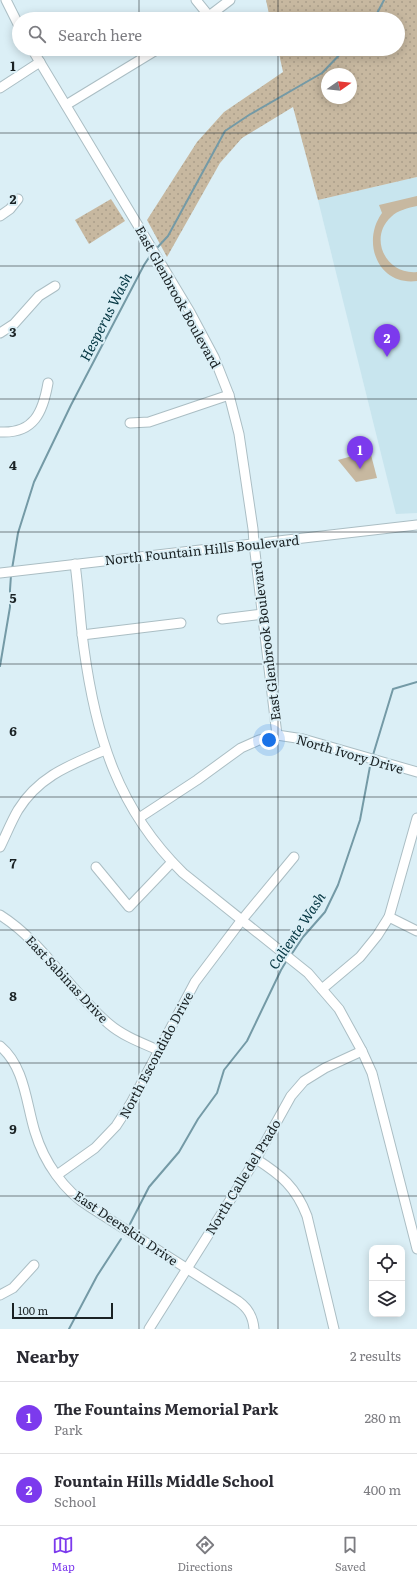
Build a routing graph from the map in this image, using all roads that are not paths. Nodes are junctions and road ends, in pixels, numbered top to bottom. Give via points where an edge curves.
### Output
1 (6, 0) edge
2 (196, 0) edge
3 (230, 0) edge
4 (12, 12) edge
5 (203, 12) edge
6 (215, 12) edge
7 (36, 56) edge
8 (146, 56) edge
9 (40, 62) junction
10 (0, 88) edge
11 (66, 105) junction
12 (18, 199) dead end
13 (0, 216) edge
14 (55, 286) dead end
15 (0, 333) edge
16 (48, 383) dead end
17 (229, 394) junction
18 (130, 423) dead end
19 (0, 432) edge
20 (417, 525) edge
21 (254, 544) junction
22 (75, 564) junction
23 (0, 573) edge
24 (262, 614) junction
25 (222, 619) dead end
26 (181, 623) dead end
27 (82, 635) junction
28 (277, 735) junction
29 (105, 750) junction
30 (417, 772) edge
31 (139, 818) junction
32 (417, 818) edge
33 (0, 847) edge
34 (294, 857) dead end
35 (172, 862) junction
36 (96, 867) dead end
37 (0, 916) edge
38 (389, 917) junction
39 (241, 921) junction
40 (417, 931) edge
41 (322, 989) junction
42 (0, 1046) edge
43 (158, 1050) junction
44 (362, 1051) junction
45 (256, 1159) junction
46 (57, 1175) junction
47 (417, 1249) edge
48 (34, 1265) dead end
49 (187, 1269) junction
50 (0, 1295) edge
51 (149, 1329) edge
52 (254, 1329) edge
53 (334, 1329) edge

1 - 4 street
2 - 5 street
3 - 6 street
7 - 9 street, East Glenbrook Boulevard
8 - 11 street
9 - 10 street
9 - 11 street, East Glenbrook Boulevard
11 - 17 street, East Glenbrook Boulevard via 190,312 214,357
12 - 13 street
14 - 15 street via 39,296 14,324
16 - 19 street via 45,403 30,424 16,431
17 - 18 street via 149,422
17 - 21 street, East Glenbrook Boulevard via 246,474
20 - 21 street, North Fountain Hills Boulevard
21 - 22 street, North Fountain Hills Boulevard
21 - 24 street, East Glenbrook Boulevard
22 - 23 street, North Fountain Hills Boulevard
22 - 27 street
24 - 25 street
24 - 28 street, East Glenbrook Boulevard
26 - 27 street
27 - 29 street via 91,696
28 - 30 street, North Ivory Drive via 303,739
28 - 31 street, North Ivory Drive via 241,748
29 - 31 street via 120,786
29 - 33 street via 69,765 44,780 18,810
31 - 35 street
32 - 38 street
34 - 39 street, North Escondido Drive
35 - 36 street via 129,907
35 - 39 street
37 - 43 street, East Sabinas Drive via 23,933 110,1025
38 - 40 street
38 - 41 street via 360,957
39 - 41 street via 308,973
39 - 43 street, North Escondido Drive via 195,982
41 - 44 street via 339,1009
42 - 46 street, East Deerskin Drive via 13,1061 20,1076 39,1144
43 - 46 street, North Escondido Drive via 131,1103 116,1126 95,1148
44 - 45 street, North Calle del Prado via 304,1081 291,1096
44 - 47 street via 372,1073
45 - 49 street, North Calle del Prado
45 - 53 street via 277,1173 302,1203
46 - 49 street, East Deerskin Drive via 79,1200
48 - 50 street via 13,1288
49 - 51 street, North Calle del Prado
49 - 52 street, East Deerskin Drive via 245,1306 253,1319

